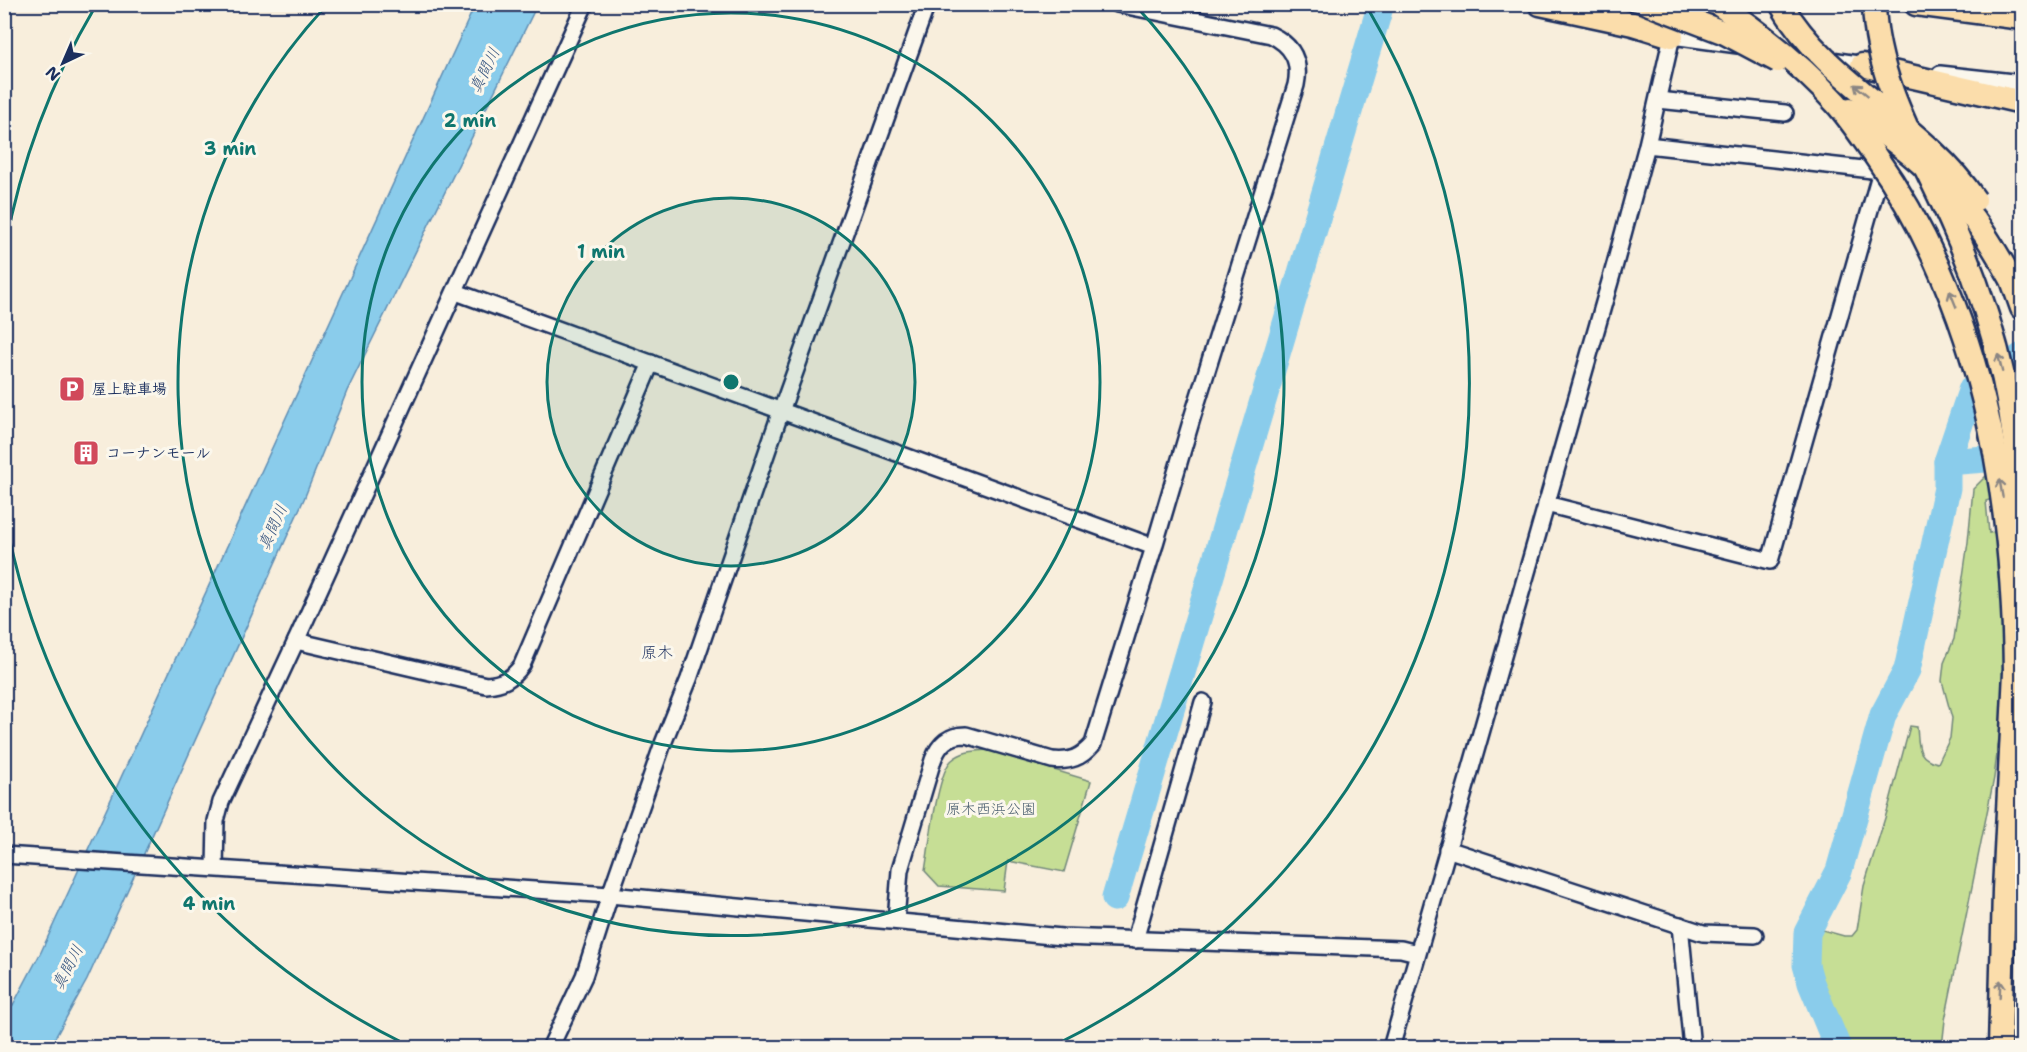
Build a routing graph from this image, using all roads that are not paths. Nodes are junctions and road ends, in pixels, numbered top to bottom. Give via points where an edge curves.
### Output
1 (585, 4) edge
2 (927, 4) edge
3 (1117, 4) edge
4 (1540, 4) edge
5 (1649, 4) edge
6 (1718, 4) edge
7 (1781, 4) edge
8 (1874, 4) edge
9 (1916, 4) edge
10 (2022, 18) edge
11 (1672, 36) junction
12 (1862, 64) junction
13 (2022, 83) edge
14 (1658, 100) junction
15 (2022, 102) edge
16 (1785, 113) dead end
17 (1647, 145) junction
18 (2012, 280) junction
19 (456, 292) junction
20 (2022, 308) edge
21 (651, 363) junction
22 (781, 411) junction
23 (1546, 504) junction
24 (1154, 547) junction
25 (296, 641) junction
26 (2015, 672) junction
27 (1203, 702) dead end
28 (1447, 849) junction
29 (4, 855) edge
30 (215, 868) junction
31 (610, 895) junction
32 (896, 921) junction
33 (1680, 925) junction
34 (1755, 935) dead end
35 (1135, 940) junction
36 (1418, 953) junction
37 (550, 1047) edge
38 (1391, 1047) edge
39 (1692, 1047) edge
40 (2000, 1047) edge

1 - 19 street
2 - 22 street
3 - 24 street via 1270,35 1287,45 1297,64 1296,85
4 - 11 highway
5 - 18 highway, bridge via 1700,22 1796,71 1887,136 1955,196 1993,246
26 -> 6 highway, bridge via 2009,545 1990,425 1968,343 1941,272 1910,208 1836,104 1780,49
18 -> 7 highway, bridge via 1982,210 1952,170 1810,45
26 -> 8 highway, bridge via 2021,512 2015,438 2003,375 1967,260 1890,86 1876,32
9 - 10 highway
11 - 12 street
11 - 14 street
12 - 13 street
12 - 15 highway
14 - 16 street
14 - 17 street
17 - 23 street
17 - 23 street via 1881,171 1770,561
18 - 20 highway
19 - 21 street
19 - 25 street
21 - 22 street
21 - 25 street via 522,665 512,677 486,685
22 - 24 street
22 - 31 street
23 - 28 street
24 - 32 street via 1097,735 1085,753 1076,759 1052,760 966,735 946,739 937,749 900,870
25 - 30 street via 218,810
40 -> 26 highway
27 - 35 street
28 - 33 street
28 - 36 street
29 - 30 street
30 - 31 street
31 - 32 street
31 - 37 street via 584,976
32 - 35 street
33 - 34 street via 1703,933
33 - 39 street
35 - 36 street via 1401,949
36 - 38 street

